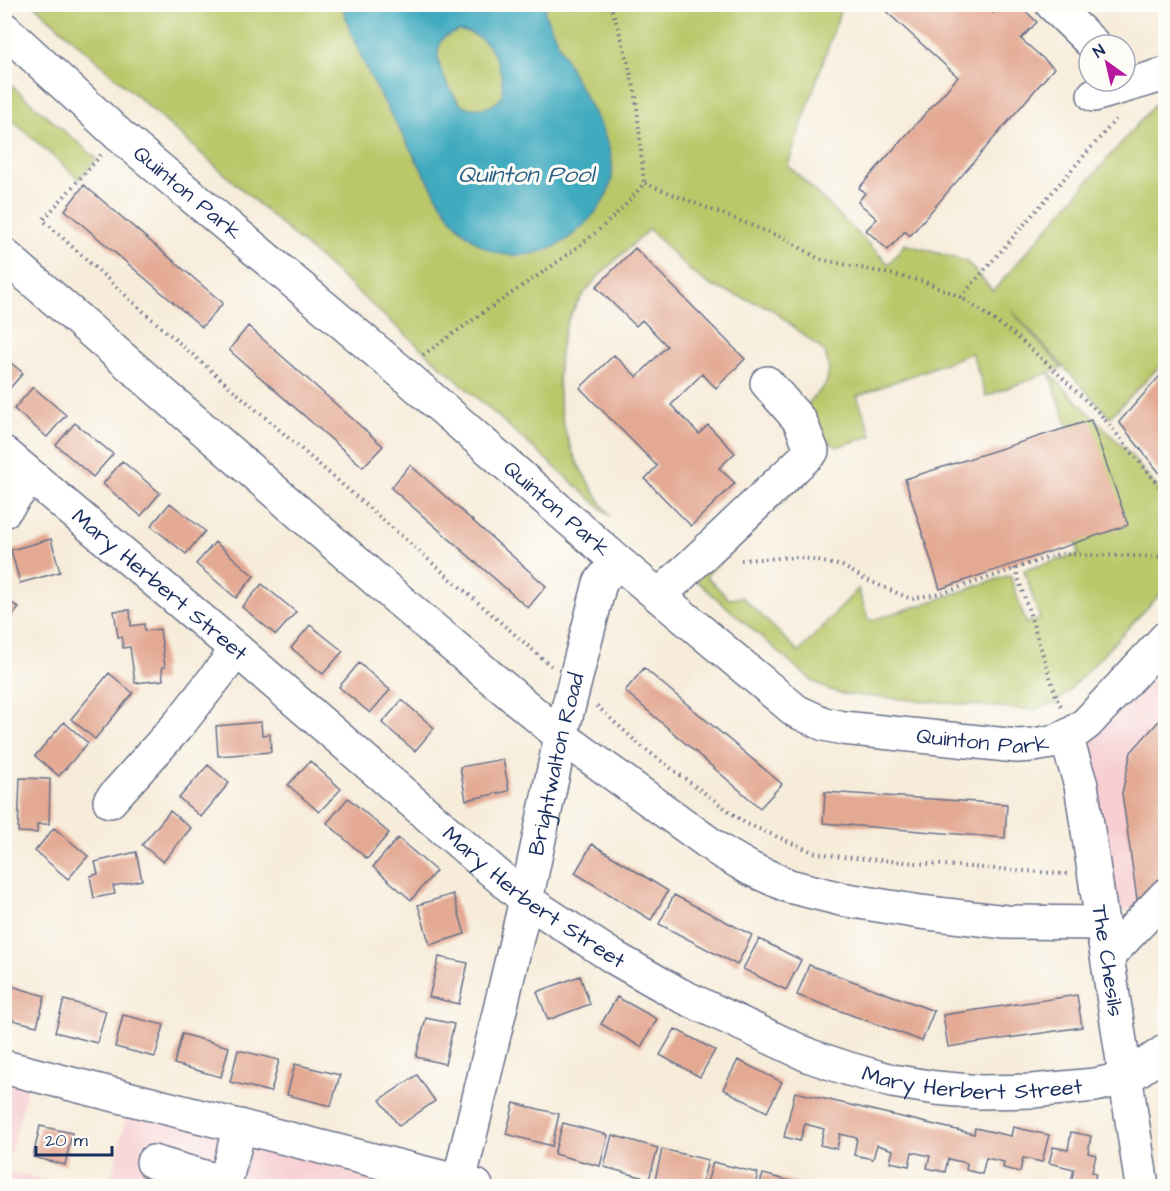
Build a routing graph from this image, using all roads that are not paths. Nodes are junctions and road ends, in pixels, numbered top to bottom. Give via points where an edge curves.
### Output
1 (1052, 4) edge
2 (4, 29) edge
3 (1082, 33) edge
4 (1166, 74) edge
5 (1137, 79) edge
6 (1099, 93) edge
7 (1094, 95) dead end
8 (4, 255) edge
9 (767, 383) dead end
10 (4, 453) edge
11 (31, 476) junction
12 (4, 511) edge
13 (617, 561) junction
14 (659, 597) junction
15 (1166, 638) edge
16 (237, 650) junction
17 (1075, 731) junction
18 (561, 736) junction
19 (110, 801) dead end
20 (1166, 895) edge
21 (526, 900) junction
22 (1102, 923) junction
23 (1108, 956) junction
24 (1166, 1051) edge
25 (4, 1067) edge
26 (1126, 1078) junction
27 (240, 1126) junction
28 (153, 1162) dead end
29 (467, 1184) edge
30 (226, 1185) edge
31 (1142, 1186) edge

1 - 3 street
2 - 13 street, Quinton Park via 119,135 400,371
4 - 5 street
6 - 7 street
8 - 18 street
9 - 14 street via 800,421 812,451
10 - 11 street, Mary Herbert Street
11 - 12 street
11 - 16 street, Mary Herbert Street
13 - 14 street, Quinton Park
13 - 18 street, Brightwalton Road via 600,583
14 - 17 street, Quinton Park via 782,701 824,724 1017,746 1047,744
15 - 17 street
16 - 19 street via 180,723
16 - 21 street, Mary Herbert Street
17 - 22 street, The Chesils
18 - 21 street, Brightwalton Road
18 - 22 street via 720,851 789,886 841,899 984,920
20 - 23 street
21 - 26 street, Mary Herbert Street via 680,995 810,1056 849,1069 892,1081 980,1092 1095,1085
21 - 29 street, Brightwalton Road
22 - 23 street, The Chesils
23 - 26 street, The Chesils
24 - 26 street, Mary Herbert Street
25 - 27 street
26 - 31 street, The Chesils
27 - 29 street
27 - 30 street
28 - 30 street

